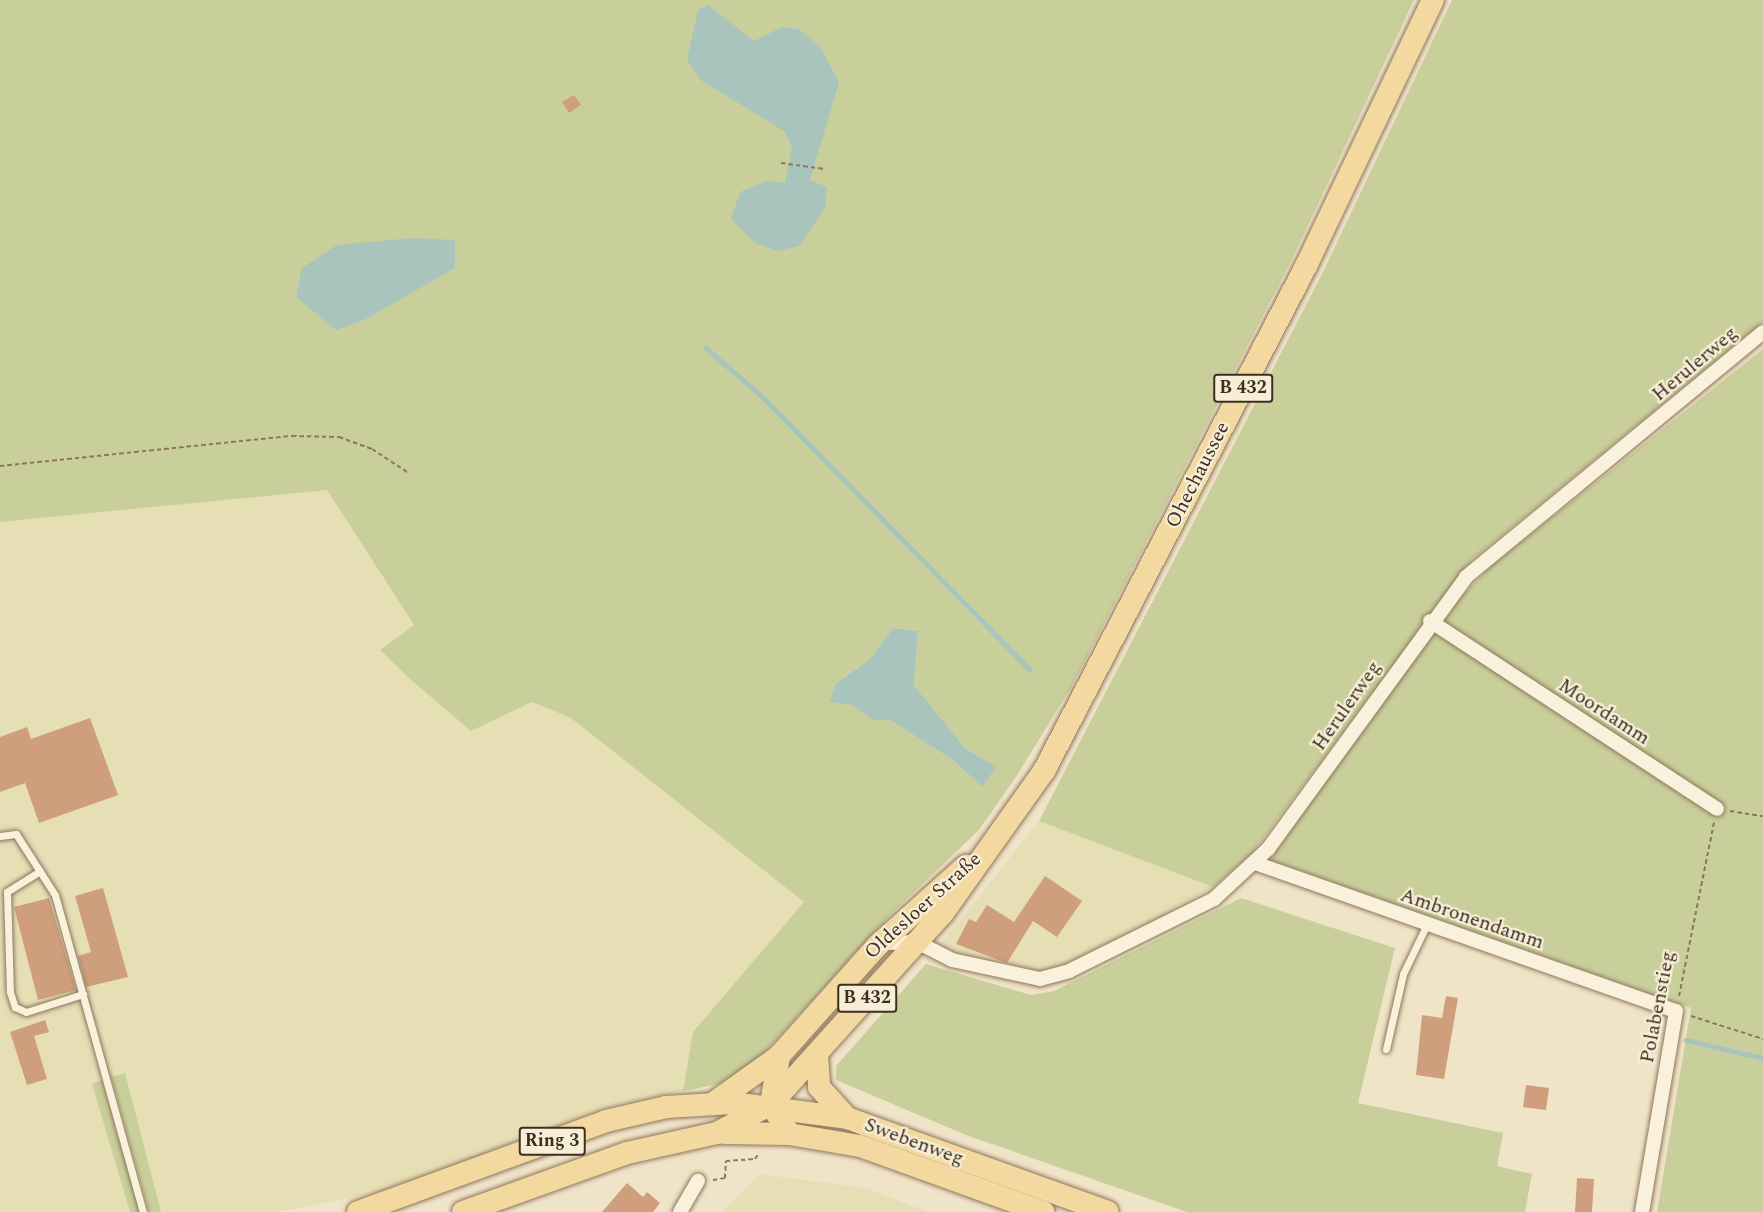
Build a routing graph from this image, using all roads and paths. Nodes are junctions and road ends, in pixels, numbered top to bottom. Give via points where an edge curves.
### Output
1 (1433, 0) edge
2 (781, 163) dead end
3 (825, 169) dead end
4 (1763, 332) edge
5 (0, 466) edge
6 (410, 474) dead end
7 (1430, 621) junction
8 (1717, 809) junction
9 (1763, 816) edge
10 (0, 836) edge
11 (993, 843) junction
12 (1255, 863) junction
13 (40, 871) junction
14 (921, 905) junction
15 (1427, 924) junction
16 (917, 942) junction
17 (877, 946) junction
18 (83, 994) junction
19 (1676, 1011) junction
20 (1763, 1040) edge
21 (1386, 1049) dead end
22 (817, 1055) junction
23 (779, 1056) junction
24 (713, 1103) junction
25 (771, 1104) junction
26 (847, 1118) junction
27 (717, 1133) junction
28 (789, 1134) junction
29 (762, 1149) dead end
30 (698, 1181) joint
31 (143, 1212) edge
32 (358, 1212) edge
33 (463, 1212) edge
34 (680, 1212) edge
35 (1043, 1212) edge
36 (1108, 1212) edge
37 (1642, 1212) edge

1 - 11 main road, Ohechaussee / B 432 via 1306,266 1079,705 1031,792
2 - 3 path
4 - 7 street, Herulerweg via 1493,554
5 - 6 path via 292,436 339,437 372,449
7 - 8 street, Moordamm
7 - 12 street, Herulerweg
8 - 9 path
8 - 19 path, Polabenstieg
10 - 13 lane via 16,834
11 - 14 main road, Oldesloer Straße / B 432
11 - 16 main road, Oldesloer Straße / B 432
12 - 15 street, Ambronendamm
12 - 16 street, Herulerweg via 1197,909 1052,977 1011,977 941,957
13 - 18 lane via 55,895
13 - 18 lane via 7,892 10,992 15,1007 26,1012
14 - 16 street via 915,924
14 - 17 main road, Oldesloer Straße / B 432
15 - 19 street, Ambronendamm
15 - 21 lane via 1403,974
16 - 17 street
16 - 22 main road, Oldesloer Straße / B 432
17 - 23 main road, Oldesloer Straße / B 432
18 - 31 lane
19 - 20 path
19 - 37 street, Polabenstieg
22 - 25 main road, Oldesloer Straße / B 432
22 - 26 main road via 819,1087
23 - 24 main road, B 432 via 750,1082
23 - 25 main road
24 - 25 main road, Swebenweg / Ring 3
24 - 32 main road, Ring 3 via 606,1121
25 - 26 main road, Swebenweg / Ring 3
25 - 27 main road, Oldesloer Straße / B 432
25 - 28 main road
26 - 36 main road, Swebenweg / Ring 3
27 - 28 main road, Swebenweg / Ring 3
27 - 33 main road, Oldesloer Straße / Ring 3 via 627,1153
28 - 35 main road, Swebenweg / Ring 3 via 876,1150
29 - 30 path via 755,1159 726,1161 725,1178
30 - 34 street

